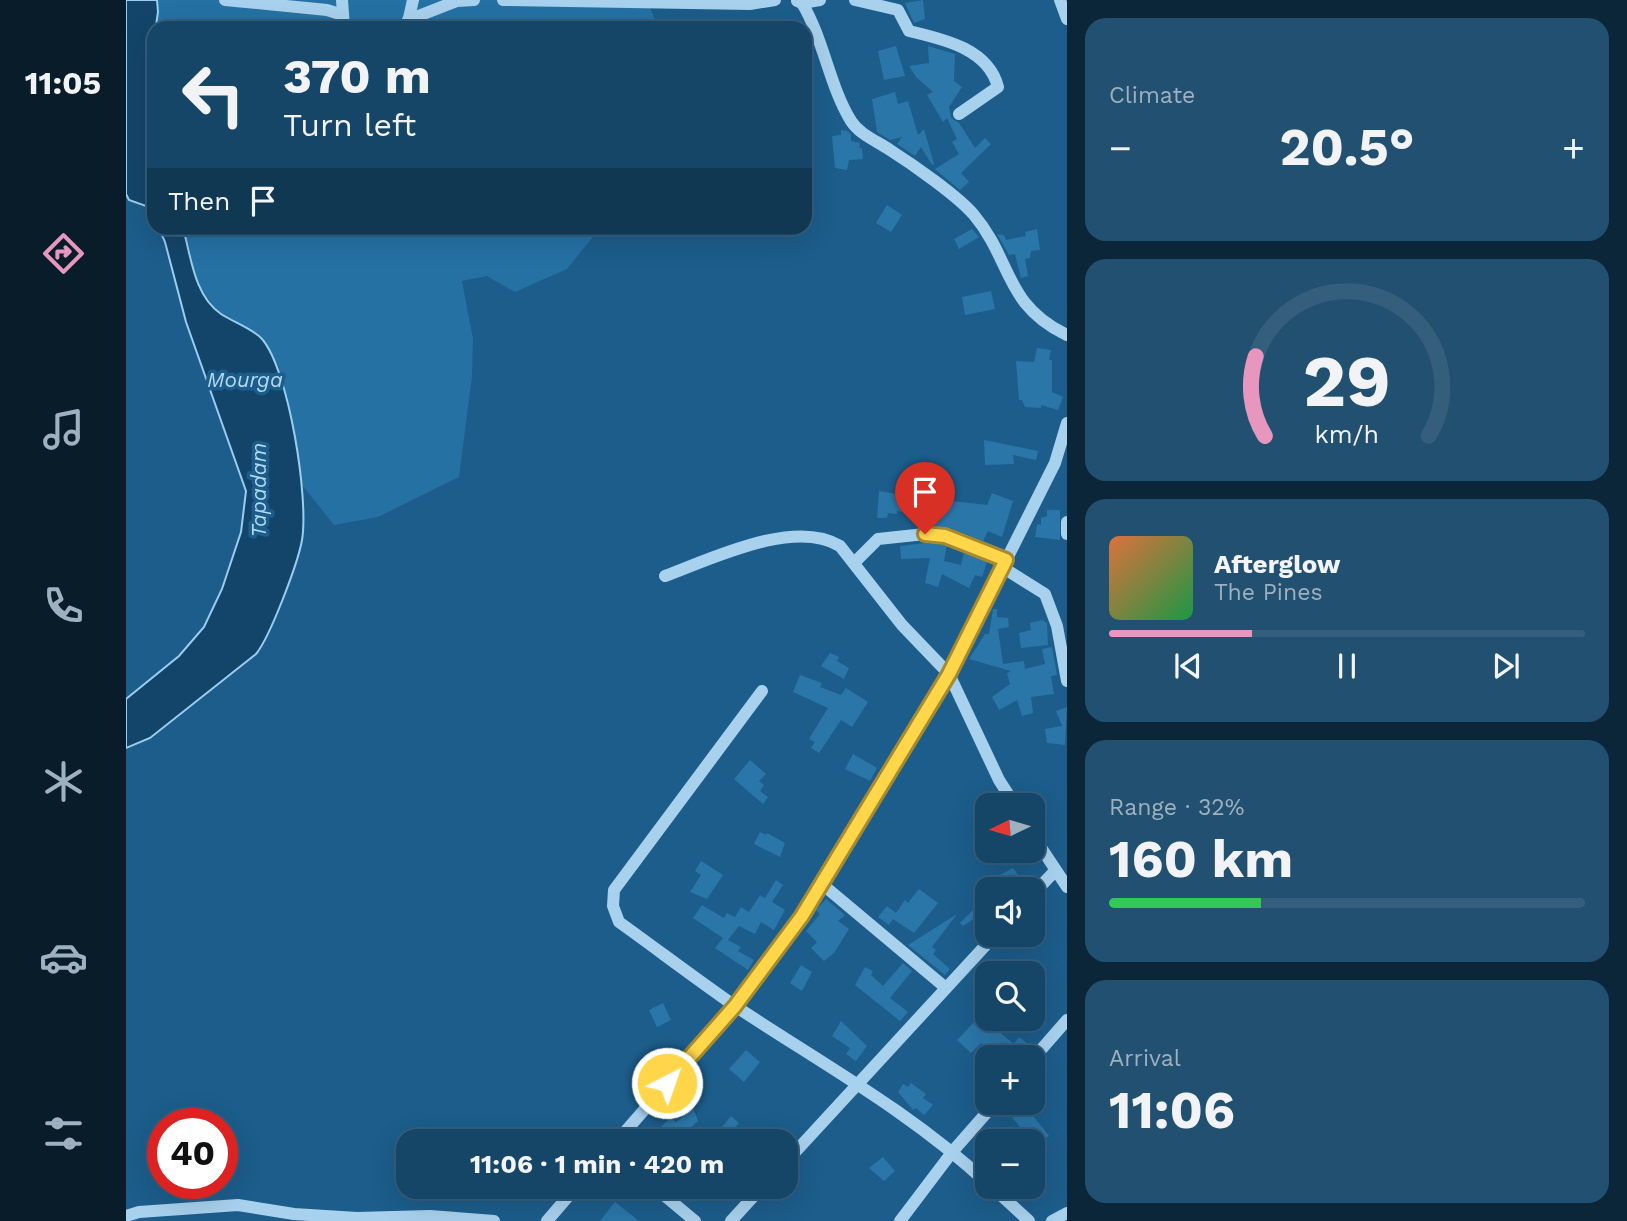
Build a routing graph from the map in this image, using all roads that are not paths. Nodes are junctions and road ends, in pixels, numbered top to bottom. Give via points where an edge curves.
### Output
1 (225, 0) edge
2 (342, 0) edge
3 (413, 0) edge
4 (474, 0) edge
5 (503, 0) edge
6 (670, 0) edge
7 (775, 0) edge
8 (820, 0) edge
9 (856, 0) edge
10 (1059, 0) edge
11 (798, 1) edge
12 (1067, 19) edge
13 (344, 21) edge
14 (409, 21) edge
15 (414, 21) edge
16 (812, 21) edge
17 (812, 22) edge
18 (959, 114) dead end
19 (1067, 335) edge
20 (1067, 424) edge
21 (1061, 465) edge
22 (1067, 522) edge
23 (1067, 534) edge
24 (854, 563) junction
25 (1004, 564) junction
26 (665, 576) dead end
27 (949, 674) junction
28 (1067, 681) edge
29 (762, 691) dead end
30 (1007, 793) edge
31 (1045, 855) edge
32 (1055, 871) junction
33 (1045, 881) edge
34 (822, 884) junction
35 (1067, 887) edge
36 (984, 947) edge
37 (946, 988) junction
38 (735, 1006) junction
39 (1067, 1020) edge
40 (1045, 1045) edge
41 (858, 1083) junction
42 (985, 1115) edge
43 (627, 1129) edge
44 (798, 1149) edge
45 (953, 1152) junction
46 (975, 1171) edge
47 (566, 1199) edge
48 (669, 1199) edge
49 (751, 1199) edge
50 (1005, 1199) edge
51 (1067, 1213) edge
52 (126, 1216) edge
53 (494, 1221) edge
54 (547, 1221) edge
55 (695, 1221) edge
56 (732, 1221) edge
57 (900, 1221) edge
58 (1029, 1221) edge
59 (1052, 1221) edge

1 - 13 street via 327,10
2 - 13 street
3 - 14 street
4 - 15 street via 457,1
5 - 6 street
6 - 7 street via 750,4
8 - 11 street
9 - 18 street via 898,10 909,31 951,41 979,60 998,87
10 - 12 street
11 - 16 street
17 - 19 street via 856,128 960,201 985,230 1026,306
20 - 21 street
21 - 25 street
22 - 23 street
24 - 25 street via 883,537 925,534 945,536
24 - 26 street via 840,546 814,536 746,546
24 - 27 street via 902,625
25 - 27 street
25 - 28 street via 1045,594 1057,625
27 - 30 street
27 - 34 street
29 - 38 street via 614,890 619,922
31 - 32 street
32 - 33 street
32 - 35 street
34 - 37 street
34 - 38 street
36 - 37 street
37 - 41 street
38 - 41 street
38 - 43 street
39 - 40 street
41 - 44 street
41 - 45 street
42 - 45 street
45 - 46 street
45 - 57 street
47 - 54 street
48 - 55 street
49 - 56 street
50 - 58 street
51 - 59 street
52 - 53 street via 228,1205 356,1218 430,1216

